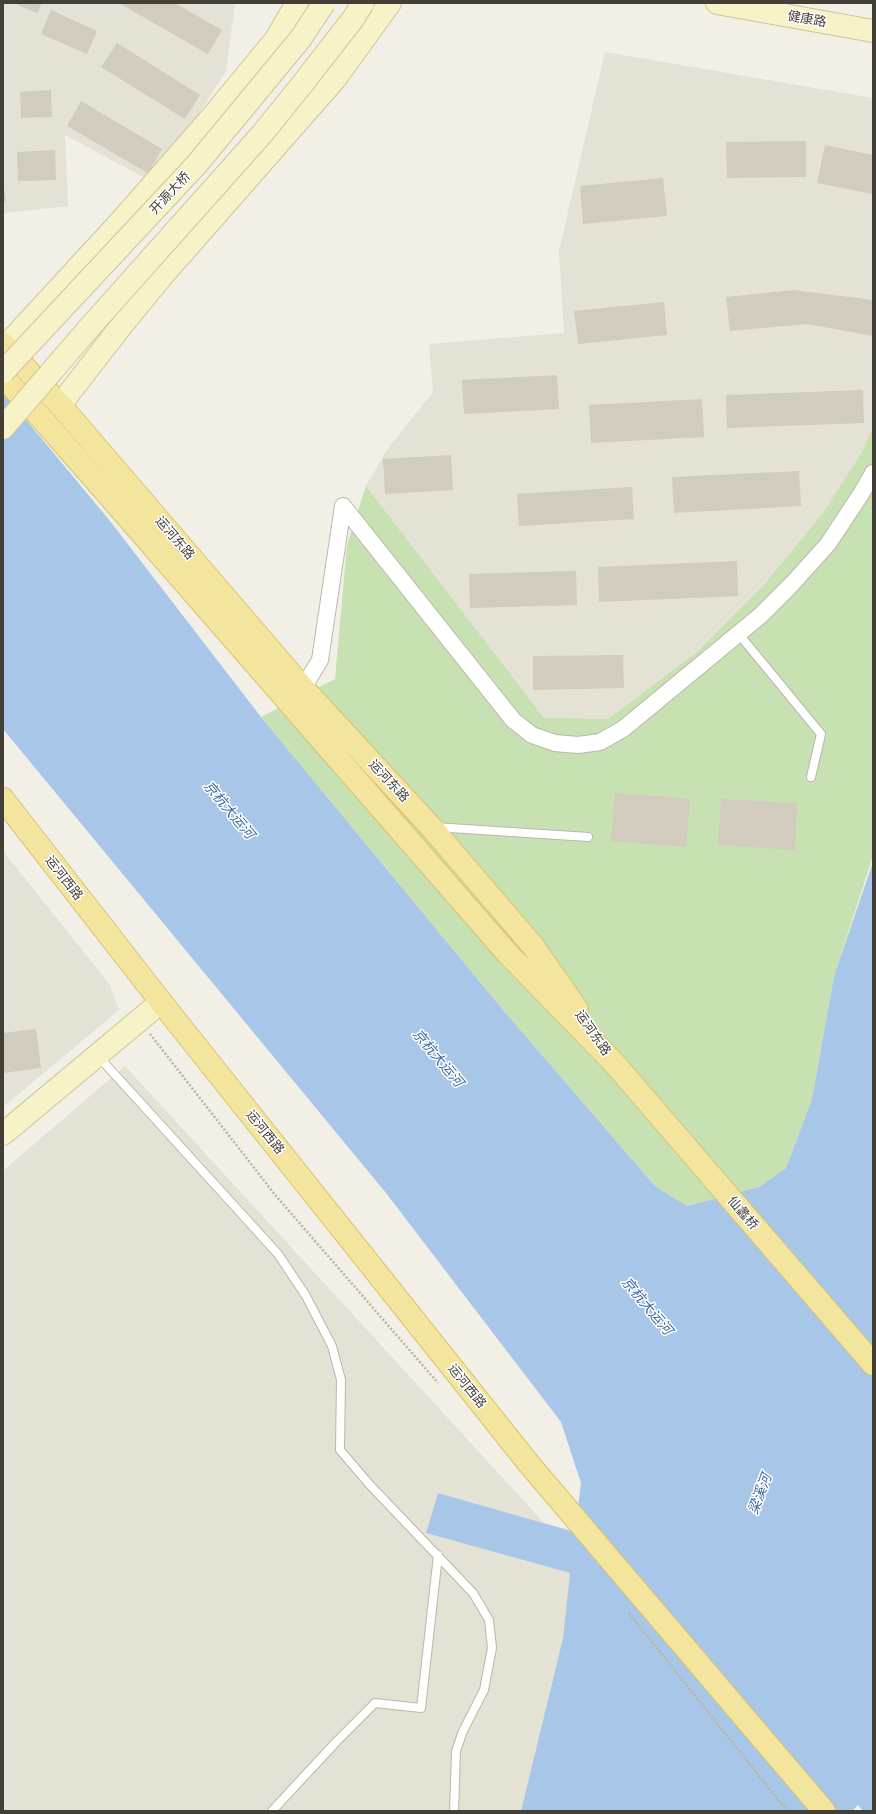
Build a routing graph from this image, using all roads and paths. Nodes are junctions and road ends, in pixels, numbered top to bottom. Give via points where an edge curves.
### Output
1 (297, 3) edge
2 (324, 3) edge
3 (363, 3) edge
4 (390, 3) edge
5 (717, 3) edge
6 (873, 31) edge
7 (4, 345) edge
8 (3, 372) edge
9 (3, 377) edge
10 (60, 405) junction
11 (3, 428) edge
12 (873, 472) edge
13 (738, 633) junction
14 (303, 688) junction
15 (810, 777) dead end
16 (3, 799) edge
17 (431, 827) junction
18 (588, 837) dead end
19 (161, 1002) junction
20 (140, 1021) junction
21 (98, 1056) junction
22 (614, 1063) junction
23 (3, 1134) edge
24 (873, 1364) edge
25 (440, 1384) dead end
26 (438, 1555) junction
27 (628, 1612) dead end
28 (272, 1811) edge
29 (454, 1811) edge
30 (787, 1811) edge
31 (824, 1811) edge

1 - 7 main road via 276,38 206,123 116,226
2 - 8 main road, 开源大桥, bridge via 301,38 198,164
3 - 11 main road, bridge via 262,134
4 - 10 main road via 335,79 163,275
5 - 6 main road, 健康路
7 - 10 main road, 运河东路
9 - 22 main road, 运河东路 via 508,954
10 - 14 main road, 运河东路
12 - 13 street via 828,544 761,615
13 - 14 street via 623,729 600,742 578,745 555,743 532,734 513,720 343,506 320,660
13 - 15 lane via 821,734
14 - 17 main road, 运河东路
16 - 19 main road, 运河西路
17 - 18 lane
17 - 22 main road, 运河东路 via 533,946
19 - 20 main road
19 - 31 main road, 运河西路 via 529,1464
20 - 21 main road
20 - 25 path via 276,1196
21 - 23 main road
21 - 26 lane via 278,1254 306,1296 332,1346 341,1380 340,1450
22 - 24 main road, 仙蠡桥
26 - 28 lane via 421,1708 374,1703
26 - 29 lane via 473,1593 489,1620 492,1648 484,1690 456,1750
27 - 30 path

